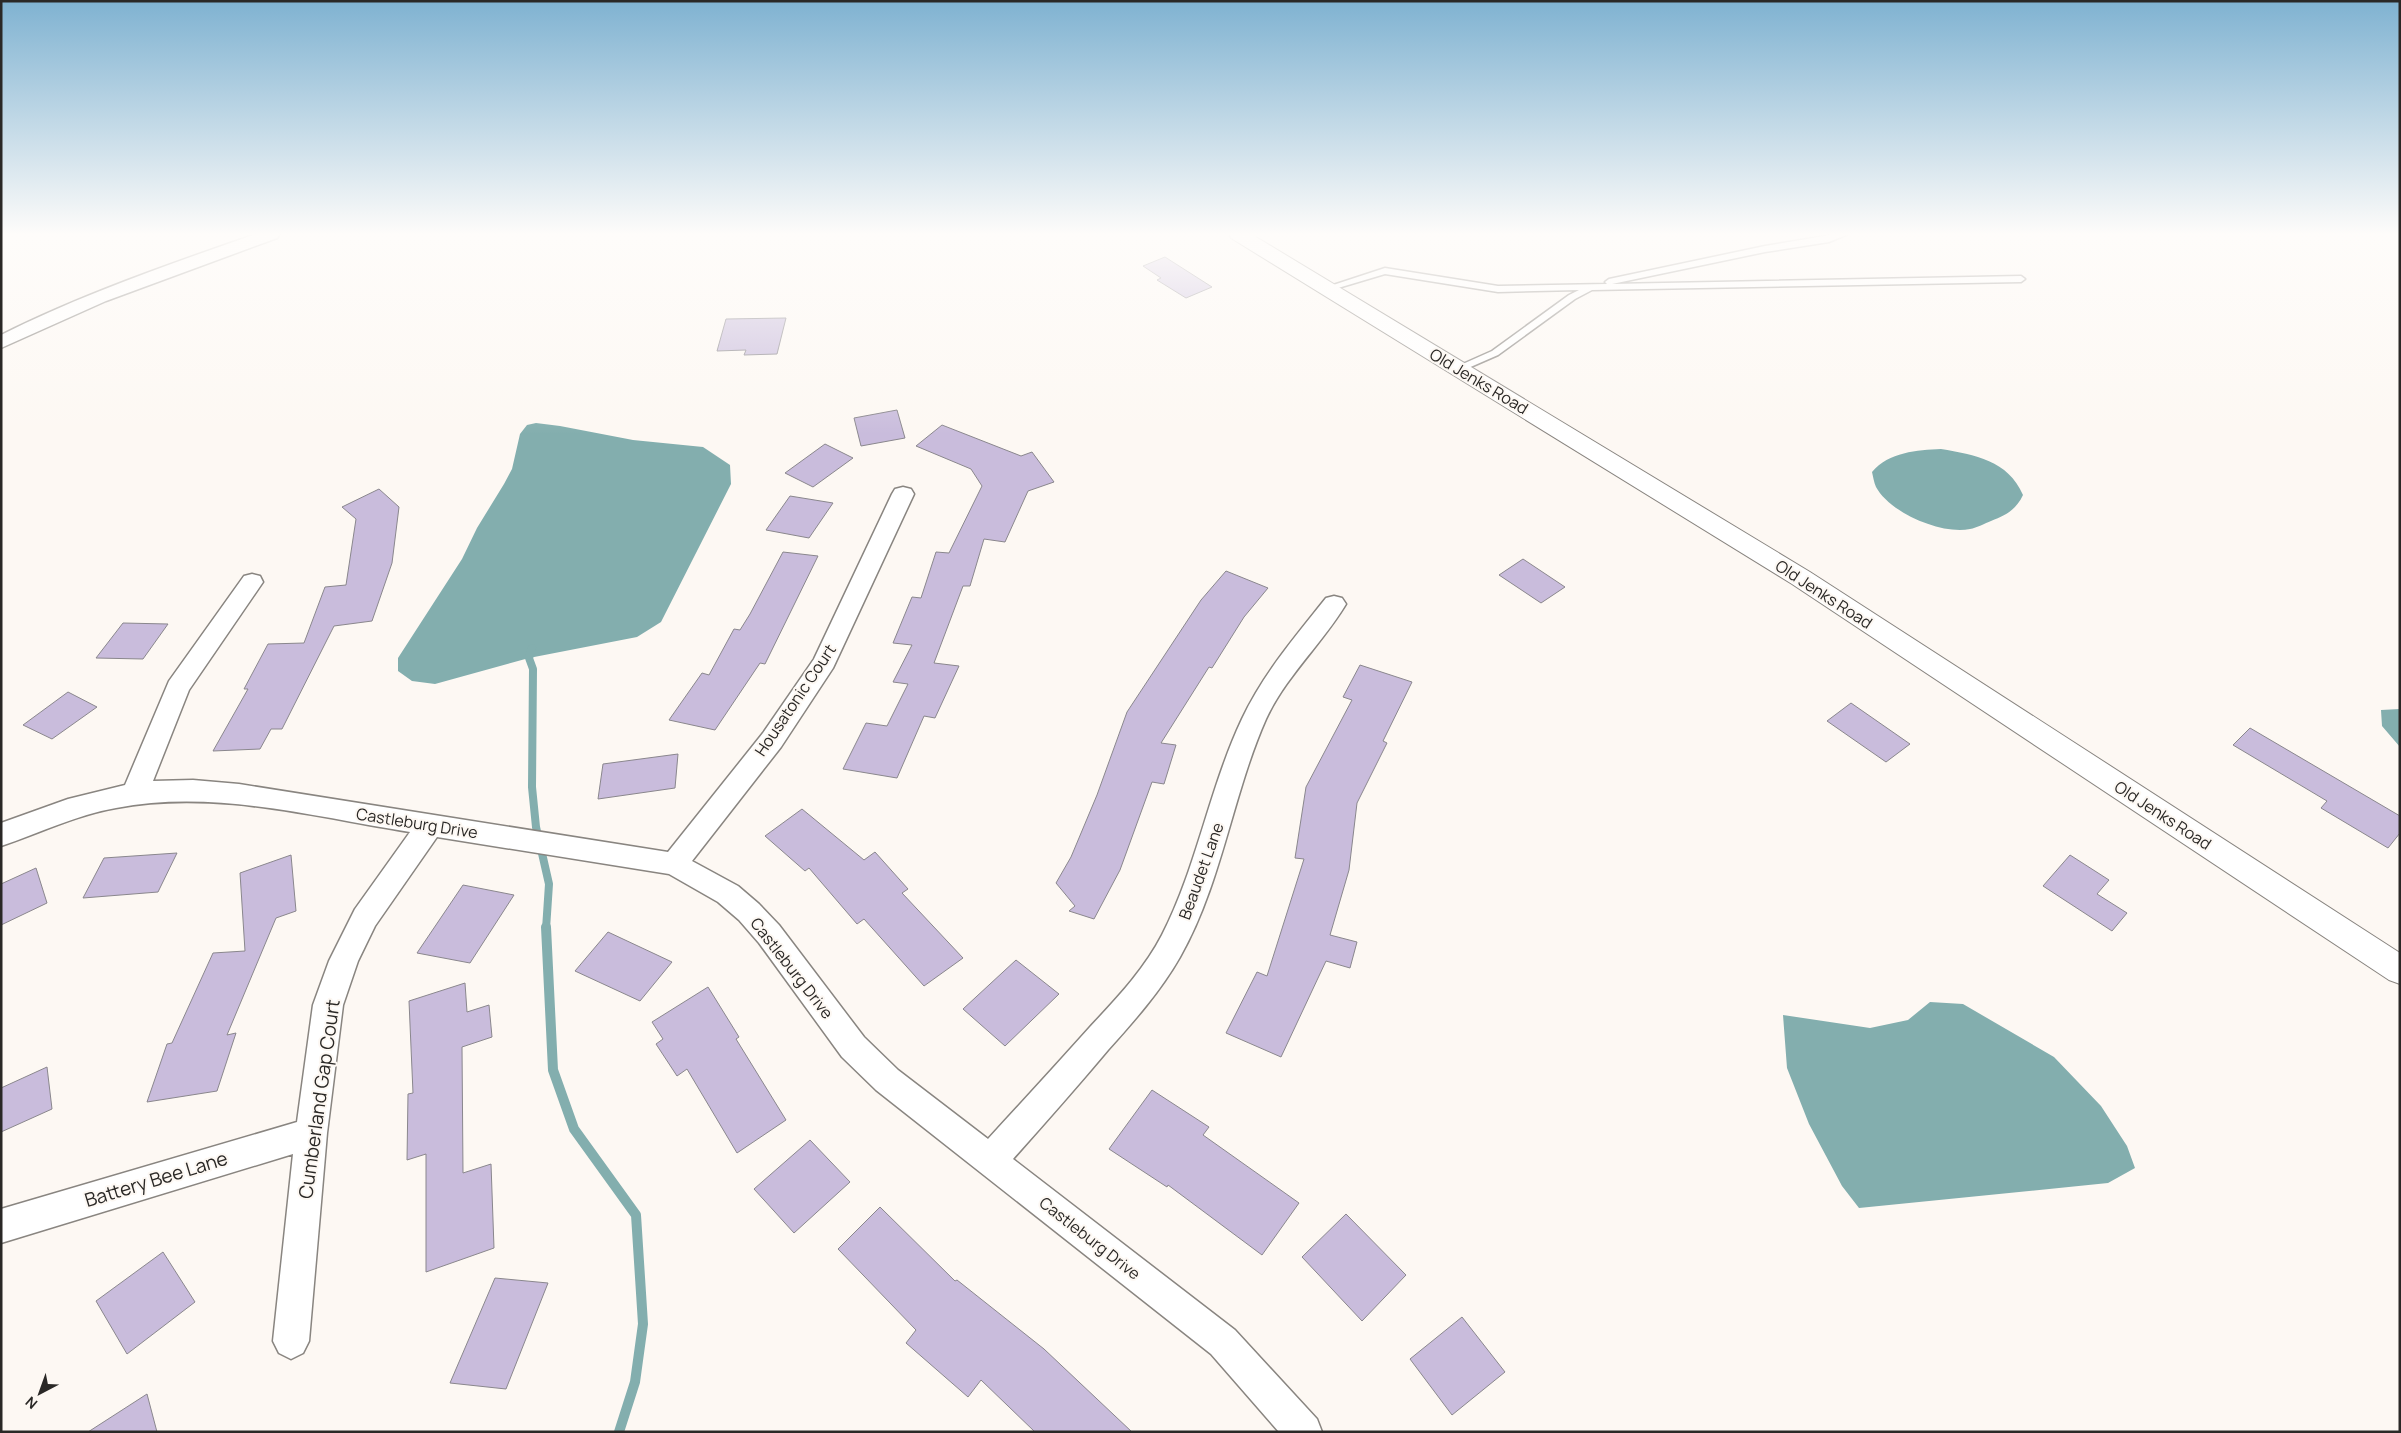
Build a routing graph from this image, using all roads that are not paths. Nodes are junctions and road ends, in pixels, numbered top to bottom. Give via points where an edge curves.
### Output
1 (96, 301) edge
2 (1349, 301) edge
3 (1567, 301) edge
4 (1, 342) edge
5 (1459, 369) junction
6 (903, 494) dead end
7 (252, 582) dead end
8 (1334, 604) dead end
9 (135, 794) junction
10 (430, 825) junction
11 (1, 835) edge
12 (674, 864) junction
13 (2400, 970) edge
14 (311, 1133) junction
15 (991, 1160) junction
16 (1, 1226) edge
17 (292, 1340) dead end
18 (1304, 1432) edge

1 - 4 street
2 - 5 street, Old Jenks Road
3 - 5 lane via 1494,353
5 - 13 street, Old Jenks Road via 1801,578
6 - 12 street, Housatonic Court via 824,662 772,740
7 - 9 street via 178,687
8 - 15 street, Beaudet Lane via 1281,671 1254,718 1191,907 1170,947 1124,1011
9 - 10 street, Castleburg Drive via 186,790 239,794
9 - 11 street, Castleburg Drive via 74,808
10 - 12 street, Castleburg Drive
10 - 14 street, Cumberland Gap Court via 366,918 344,960 328,1006
12 - 15 street, Castleburg Drive via 721,890 748,912 769,934 853,1047 887,1080
14 - 16 street, Battery Bee Lane
14 - 17 street, Cumberland Gap Court
15 - 18 street, Castleburg Drive via 1223,1342

